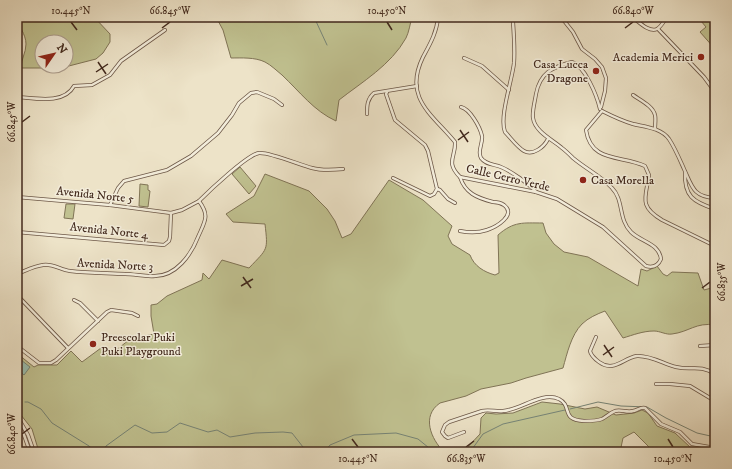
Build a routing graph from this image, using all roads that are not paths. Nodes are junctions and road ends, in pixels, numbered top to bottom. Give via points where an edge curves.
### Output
1 (438, 17) edge
2 (511, 17) edge
3 (561, 17) edge
4 (632, 17) edge
5 (667, 17) edge
6 (658, 29) junction
7 (165, 30) dead end
8 (464, 58) dead end
9 (417, 86) junction
10 (509, 90) junction
11 (387, 92) junction
12 (715, 92) edge
13 (633, 95) dead end
14 (17, 97) edge
15 (282, 105) dead end
16 (461, 107) dead end
17 (601, 110) junction
18 (367, 114) dead end
19 (655, 128) junction
20 (548, 139) junction
21 (343, 168) dead end
22 (685, 170) junction
23 (460, 177) junction
24 (393, 178) dead end
25 (437, 189) junction
26 (536, 192) junction
27 (17, 197) edge
28 (715, 198) edge
29 (199, 201) junction
30 (456, 203) dead end
31 (110, 205) junction
32 (715, 209) edge
33 (171, 213) junction
34 (460, 231) dead end
35 (17, 232) edge
36 (715, 246) edge
37 (17, 274) edge
38 (17, 295) edge
39 (74, 300) dead end
40 (138, 316) dead end
41 (98, 321) junction
42 (596, 338) dead end
43 (715, 345) edge
44 (700, 346) dead end
45 (18, 348) edge
46 (68, 348) junction
47 (715, 374) edge
48 (656, 384) dead end
49 (715, 402) edge
50 (17, 416) edge
51 (17, 424) edge
52 (464, 432) dead end
53 (715, 448) edge
54 (30, 452) edge
55 (34, 452) edge

1 - 9 street, Calle Cerro Verde via 436,30 419,66
2 - 10 street via 514,64
3 - 17 street via 582,48 602,67 606,78
4 - 6 street via 650,30
5 - 6 street
6 - 12 street
7 - 14 street via 121,62 110,76 92,85 74,86 68,93 54,99
8 - 10 street via 482,66
9 - 11 street
9 - 23 street, Calle Cerro Verde via 424,108 455,142 452,162
10 - 20 street via 503,116 505,132 523,151 529,152 538,150
11 - 18 street via 372,94 368,101
11 - 25 street via 394,120 425,145
13 - 19 street via 654,112
15 - 31 street via 257,92 251,93 239,103 218,133 191,156 167,170 124,181
16 - 26 street via 465,108 479,128 482,137 480,155 484,161 508,171
17 - 19 street via 632,124
17 - 20 street, Calle Cerro Verde via 595,91 579,66 572,62 551,69 538,85 533,118
17 - 36 street via 586,130 587,137 596,151 645,166 650,175 645,195 647,209 666,223
19 - 22 street via 669,139
20 - 26 street, Calle Cerro Verde via 612,188 620,201 627,228 657,248 661,259 659,263 656,266 646,266 603,227 557,199
21 - 29 street via 313,169 260,153 247,160
22 - 28 street via 698,194
22 - 32 street via 684,184 690,195 700,204
23 - 26 street, Calle Cerro Verde
23 - 34 street via 470,192 485,200 503,204 509,212 507,218 488,230 471,233
24 - 25 street via 430,196
25 - 30 street
27 - 31 street, Avenida Norte 5
29 - 33 street
29 - 37 street, Avenida Norte 3 via 206,215 195,246 182,264 166,275 77,272 48,264
31 - 33 street, Avenida Norte 5
33 - 35 street, Avenida Norte 4 via 170,237 164,245
38 - 46 street
39 - 41 street
40 - 41 street via 111,310
41 - 46 street
42 - 47 street via 590,351 602,364 616,366 638,356 677,367 702,368
43 - 44 street
45 - 46 street via 37,362 45,364 56,360
48 - 49 street via 690,386
50 - 55 street
51 - 54 street
52 - 53 street via 448,438 442,432 449,422 482,410 503,411 550,397 566,405 570,417 582,420 601,420 615,411 645,408 661,424 680,432 692,444

